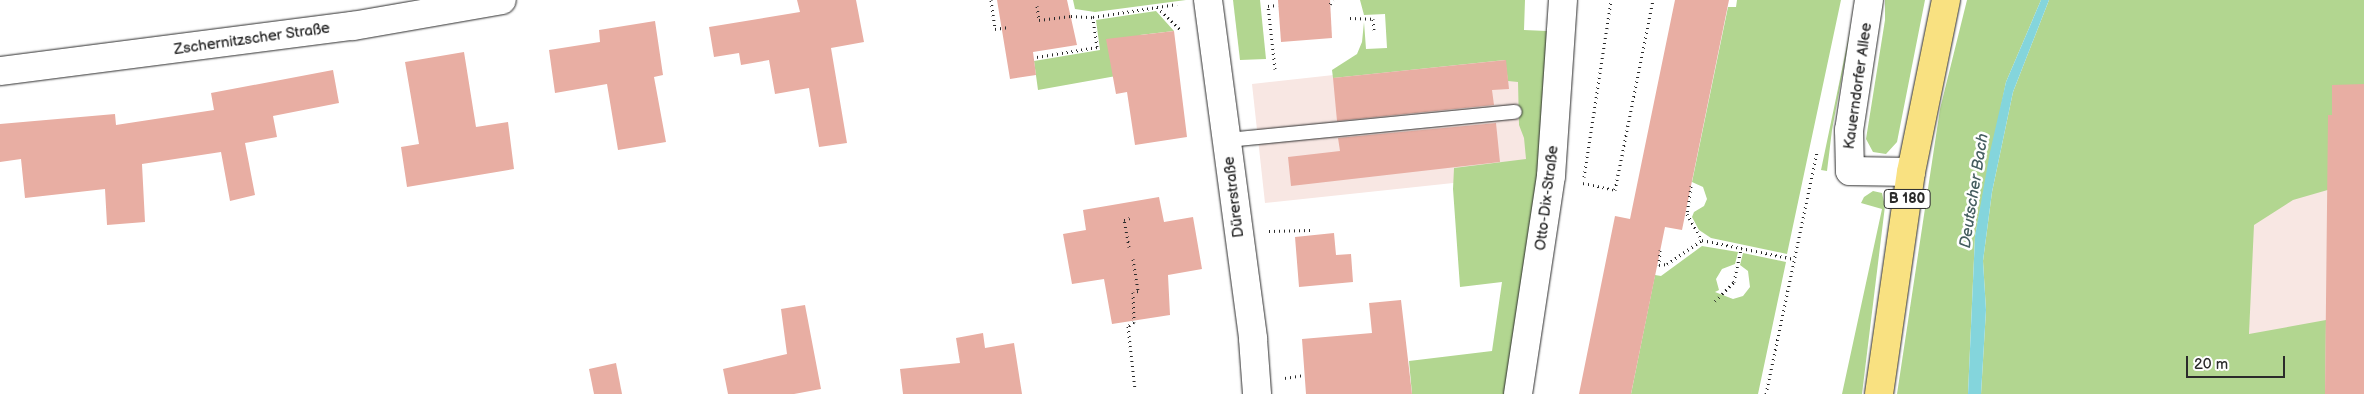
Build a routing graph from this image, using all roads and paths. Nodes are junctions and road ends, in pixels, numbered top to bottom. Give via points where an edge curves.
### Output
1 (502, 0) edge
2 (991, 0) edge
3 (1563, 0) edge
4 (1653, 0) edge
5 (1869, 0) edge
6 (1197, 1) edge
7 (1946, 2) edge
8 (1278, 5) dead end
9 (1037, 6) dead end
10 (1157, 7) junction
11 (1093, 17) junction
12 (1350, 18) dead end
13 (1009, 27) dead end
14 (1374, 30) dead end
15 (1186, 35) dead end
16 (1037, 57) dead end
17 (1275, 69) dead end
18 (0, 70) edge
19 (1515, 112) dead end
20 (1227, 140) junction
21 (1819, 143) dead end
22 (1911, 172) junction
23 (1583, 183) dead end
24 (1691, 186) dead end
25 (1130, 218) dead end
26 (1238, 229) junction
27 (1311, 230) dead end
28 (1702, 240) junction
29 (1129, 247) dead end
30 (1741, 248) junction
31 (1660, 250) dead end
32 (1133, 259) dead end
33 (1794, 259) junction
34 (1715, 301) dead end
35 (1135, 389) dead end
36 (1257, 394) edge
37 (1518, 394) edge
38 (1766, 394) edge
39 (1879, 394) edge

1 - 18 street, Zschernitzscher Straße via 353,26
2 - 13 path via 996,29
3 - 37 street, Otto-Dix-Straße via 1551,176
4 - 23 path via 1615,190
5 - 22 street, Kauerndorfer Allee via 1849,130 1850,171
6 - 10 path
6 - 20 street, Dürerstraße
7 - 22 main road, B 180
8 - 17 path via 1268,6
9 - 11 path via 1039,20
10 - 11 path
10 - 15 path
11 - 16 path via 1097,47
12 - 14 path via 1373,19
19 - 20 lane
20 - 26 street, Dürerstraße
21 - 33 path
22 - 39 main road, B 180
24 - 28 path via 1687,214
25 - 29 path via 1124,220
26 - 27 path
26 - 36 street, Dürerstraße via 1255,353
28 - 30 path
28 - 31 path via 1667,264 1659,265
30 - 33 path
30 - 34 path via 1734,282
32 - 35 path via 1138,290 1134,292 1134,322 1128,326
33 - 38 path

